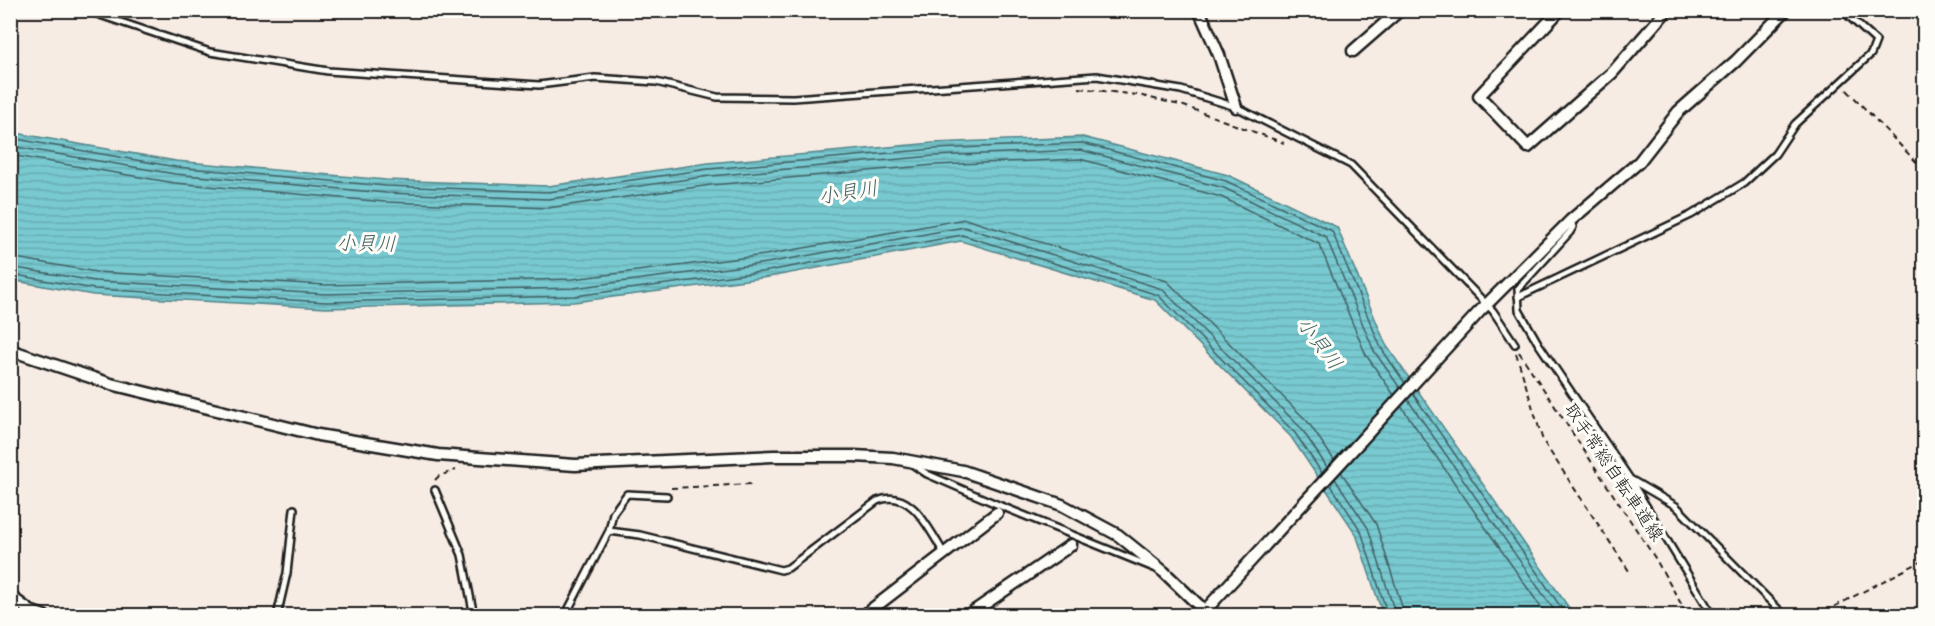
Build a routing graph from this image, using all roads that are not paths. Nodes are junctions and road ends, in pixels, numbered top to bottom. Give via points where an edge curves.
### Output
1 (85, 10) edge
2 (1200, 10) edge
3 (1400, 10) edge
4 (1560, 10) edge
5 (1667, 10) edge
6 (1786, 10) edge
7 (1842, 10) edge
8 (1353, 51) dead end
9 (1236, 107) junction
10 (1570, 220) junction
11 (1518, 297) junction
12 (1483, 308) junction
13 (1515, 344) road end
14 (10, 350) edge
15 (907, 460) junction
16 (1630, 479) junction
17 (435, 490) road end
18 (667, 496) road end
19 (294, 509) dead end
20 (999, 509) junction
21 (609, 531) junction
22 (1074, 541) junction
23 (944, 553) junction
24 (1164, 572) junction
25 (10, 596) edge
26 (1207, 611) edge
27 (42, 615) edge
28 (277, 615) edge
29 (474, 615) edge
30 (565, 615) edge
31 (863, 615) edge
32 (967, 615) edge
33 (1713, 615) edge
34 (1785, 615) edge

1 - 9 lane via 210,52 328,71 539,85 615,79 656,82 717,97 793,98 1097,76 1181,90
2 - 9 street
3 - 8 street
4 - 5 street via 1479,96 1528,147 1612,73
6 - 10 street via 1678,112 1639,162
7 - 11 lane via 1876,41 1870,54 1795,124 1775,154 1744,183 1691,215
9 - 12 lane via 1351,165
10 - 11 lane via 1570,232 1522,281
10 - 12 street
11 - 16 lane via 1519,310 1538,344
12 - 13 lane
12 - 26 street
14 - 15 street via 111,384 318,435 463,458 575,465 774,456
15 - 20 lane
15 - 24 street via 963,471 1062,506 1118,535
16 - 33 lane
16 - 34 lane via 1676,506
17 - 29 lane via 462,555
18 - 21 lane via 627,495 613,513
19 - 28 lane via 287,573
20 - 22 lane
20 - 23 street
21 - 23 lane via 781,570 877,501 894,497 912,506
21 - 30 lane
22 - 24 lane
22 - 32 street
23 - 31 street
24 - 26 street
25 - 27 street

